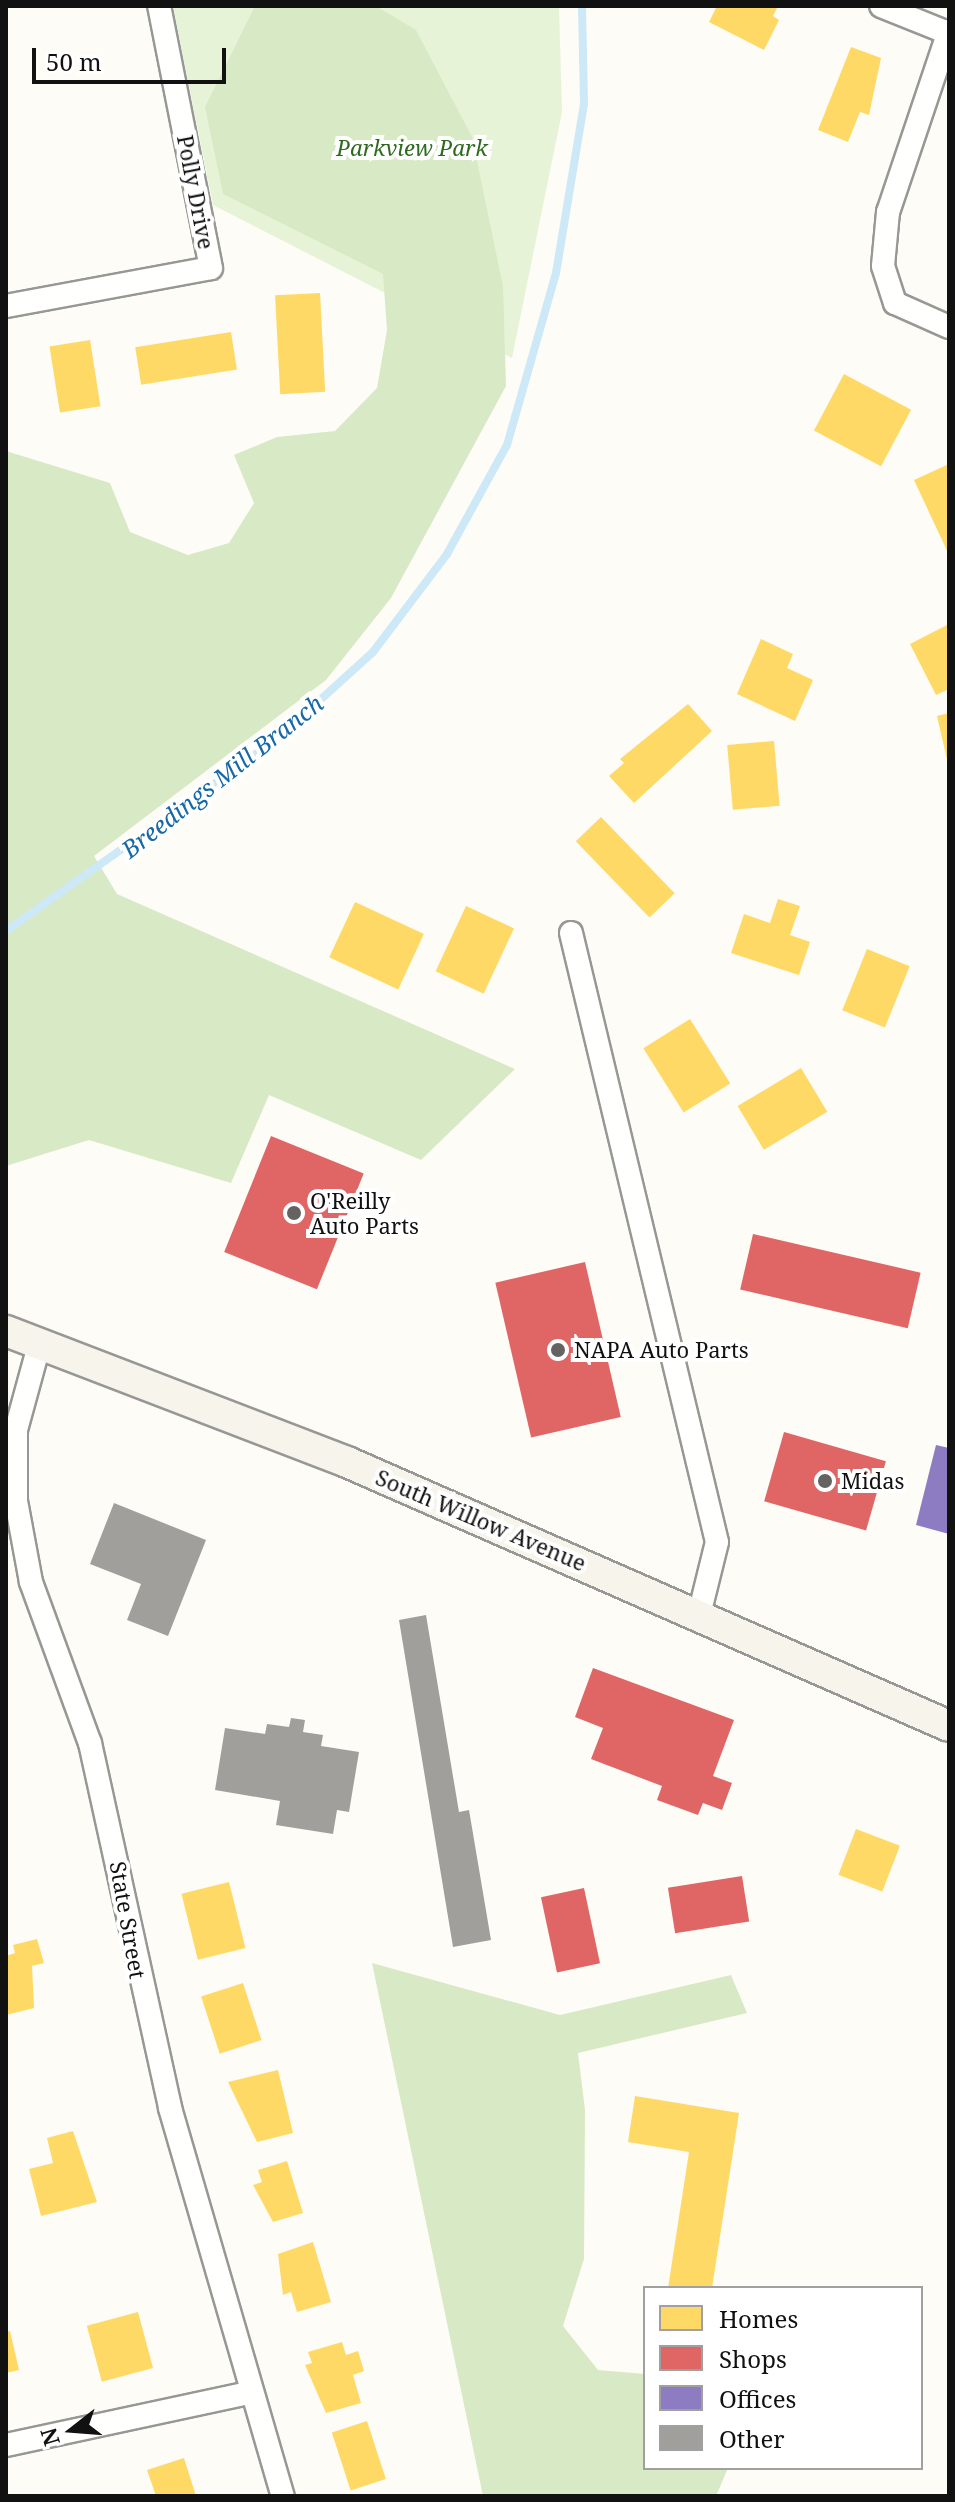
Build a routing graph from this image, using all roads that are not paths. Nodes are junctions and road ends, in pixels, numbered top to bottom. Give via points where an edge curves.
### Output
1 (159, 6) edge
2 (881, 6) edge
3 (949, 32) edge
4 (6, 306) edge
5 (949, 327) edge
6 (571, 933) dead end
7 (6, 1331) edge
8 (40, 1342) junction
9 (699, 1615) junction
10 (949, 1726) edge
11 (249, 2393) junction
12 (6, 2445) edge
13 (283, 2496) edge

1 - 4 street, Polly Drive via 211,268
2 - 3 street
3 - 5 street via 888,212 883,266 895,303
6 - 9 street via 717,1542
7 - 8 main road, South Willow Avenue
8 - 9 main road, South Willow Avenue via 200,1401
8 - 11 street, State Street via 16,1430 16,1501 31,1582 90,1743 137,1978
9 - 10 main road, South Willow Avenue
11 - 12 street
11 - 13 street, State Street

